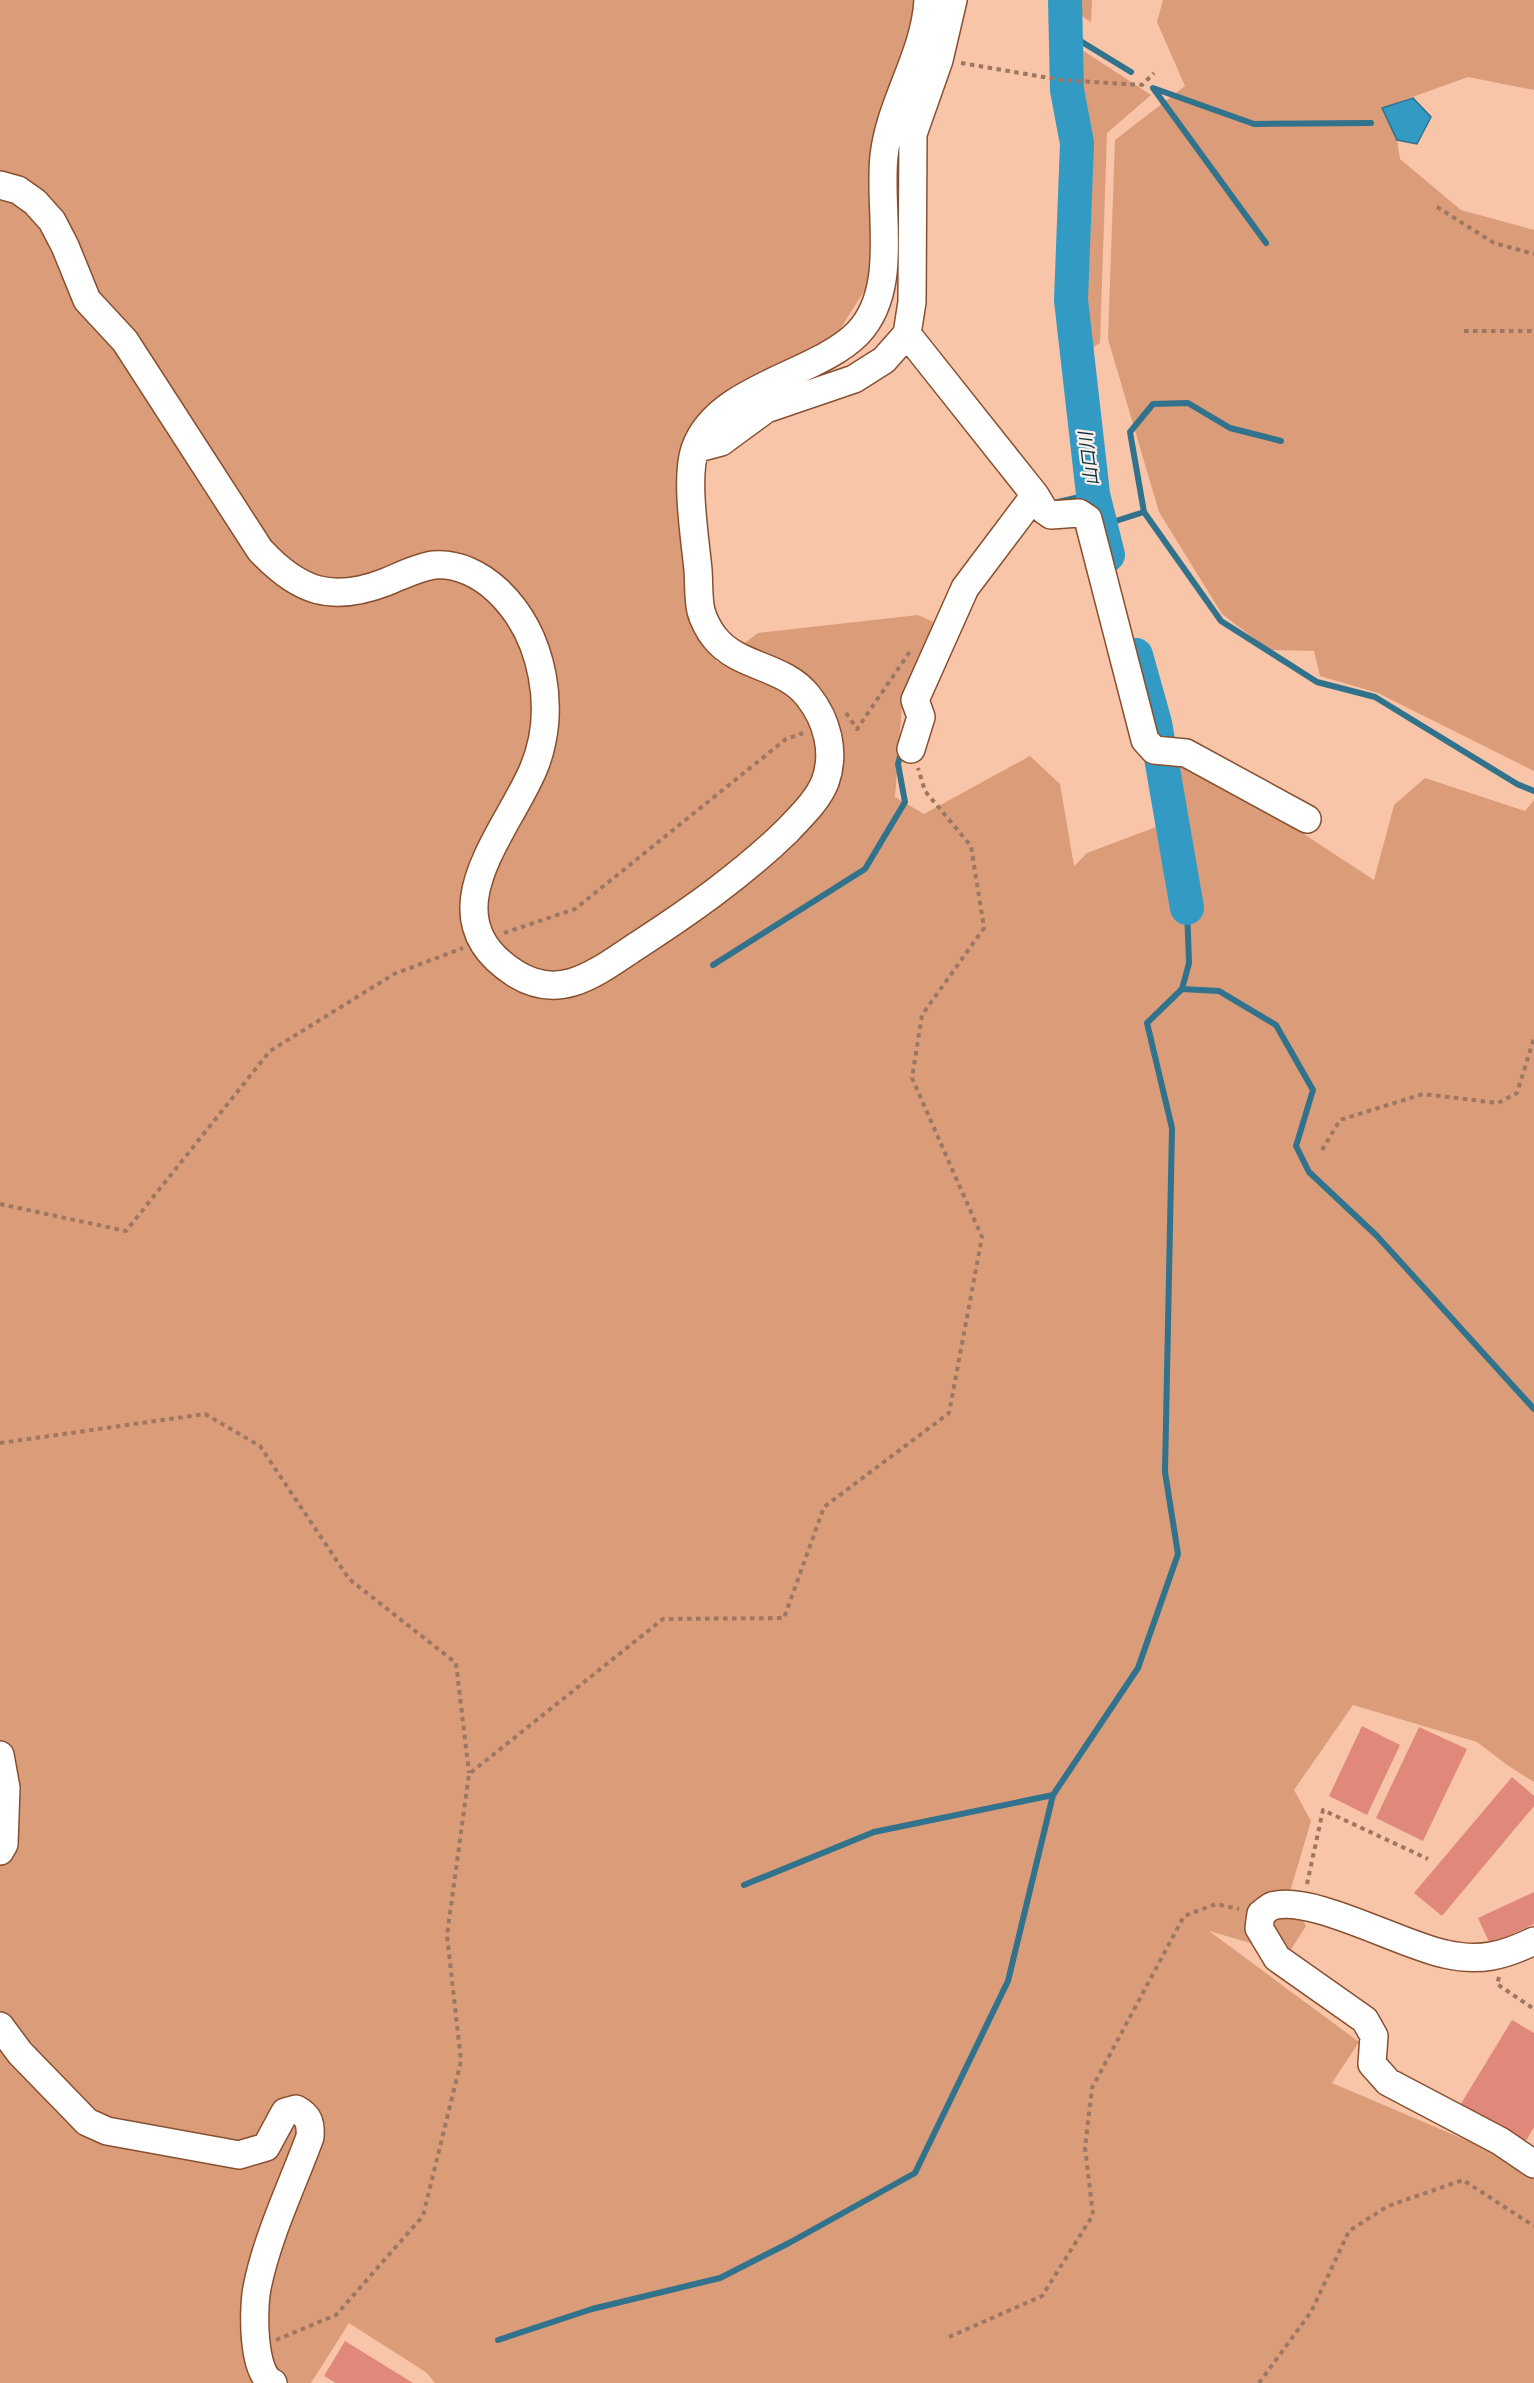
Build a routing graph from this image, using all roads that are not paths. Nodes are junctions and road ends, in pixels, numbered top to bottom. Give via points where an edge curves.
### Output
1 (928, 0) edge
2 (953, 0) edge
3 (0, 185) edge
4 (908, 334) junction
5 (695, 449) junction
6 (1035, 495) junction
7 (911, 748) road end
8 (1307, 819) dead end
9 (0, 1755) edge
10 (0, 1851) edge
11 (1534, 1941) edge
12 (0, 2026) edge
13 (1534, 2164) edge
14 (263, 2375) edge

1 - 5 street via 927,19 889,130 884,156 883,283 874,308 857,333 832,351 731,404 708,426
2 - 4 street via 939,60 913,134 912,302
3 - 5 street via 18,190 52,221 87,300 125,341 260,550 277,569 299,584 323,593 342,594 363,591 429,566 449,565 479,575 501,594 518,617 539,660 546,721 534,767 483,865 474,896 473,921 481,941 497,960 542,986 560,987 594,974 690,911 762,855 803,814 824,784 831,755 833,715 788,677 738,657 716,639 701,613 691,477
4 - 5 street via 884,360 854,379 766,409 721,442
4 - 6 street
6 - 7 street via 965,588 915,700 921,717
6 - 8 street via 1051,515 1078,513 1088,519 1144,740 1164,750 1186,753
9 - 10 street via 6,1788 4,1844
11 - 13 street via 1507,1954 1479,1958 1444,1954 1302,1905 1272,1906 1261,1914 1259,1928 1277,1958 1365,2020 1374,2036 1372,2064 1388,2082 1500,2140
12 - 14 street via 20,2053 87,2122 107,2131 239,2155 266,2147 285,2112 296,2109 305,2114 311,2124 310,2137 257,2290

